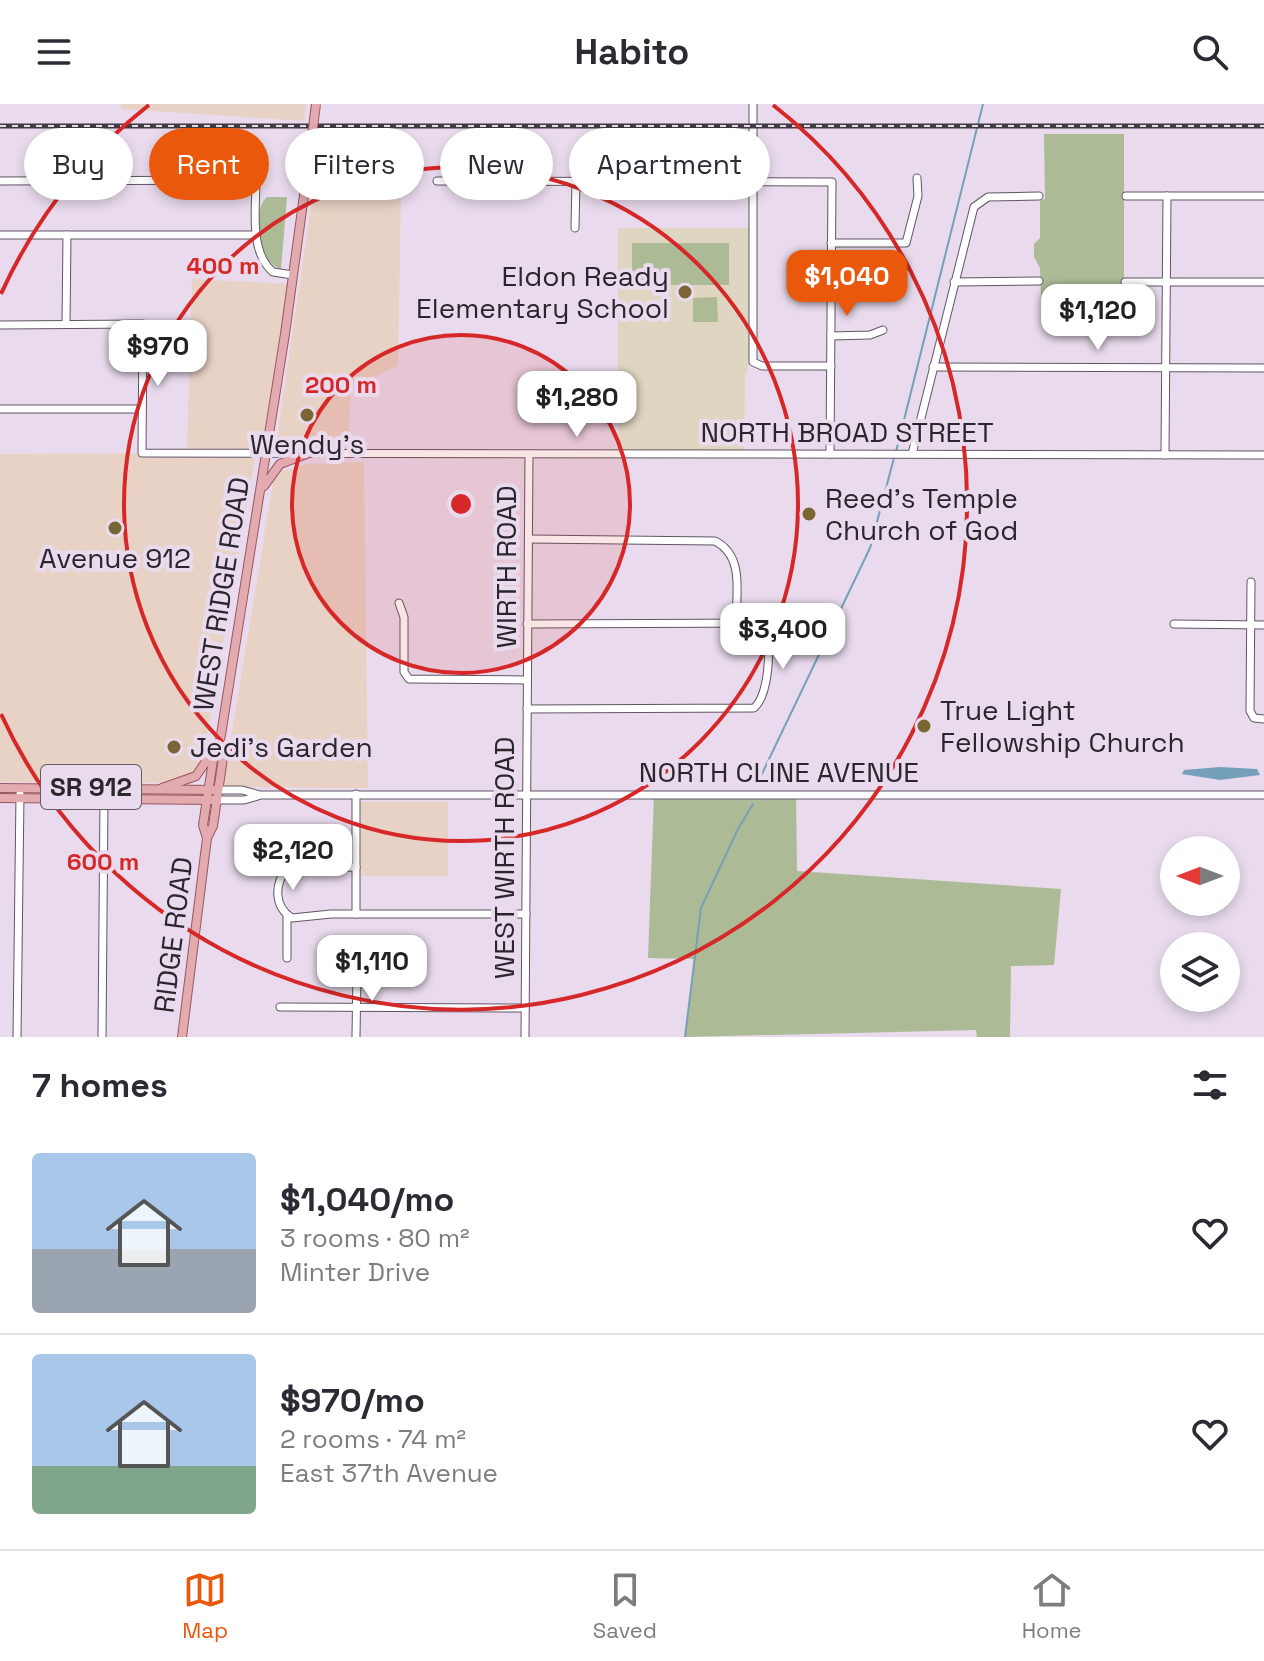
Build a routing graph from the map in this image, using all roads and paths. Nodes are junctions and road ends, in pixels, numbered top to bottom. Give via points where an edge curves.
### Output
1 (316, 104) edge
2 (753, 104) edge
3 (753, 128) edge
4 (917, 178) dead end
5 (0, 181) edge
6 (437, 181) dead end
7 (569, 181) edge
8 (770, 182) edge
9 (1039, 196) dead end
10 (1126, 196) dead end
11 (1167, 196) junction
12 (1264, 196) edge
13 (576, 200) edge
14 (753, 200) edge
15 (575, 228) dead end
16 (0, 235) edge
17 (67, 235) junction
18 (256, 235) junction
19 (831, 243) junction
20 (293, 275) junction
21 (1039, 281) dead end
22 (954, 282) junction
23 (1125, 282) dead end
24 (1166, 282) junction
25 (1264, 282) edge
26 (66, 324) junction
27 (0, 325) edge
28 (883, 330) dead end
29 (831, 336) junction
30 (831, 366) junction
31 (933, 367) junction
32 (1166, 367) junction
33 (1264, 368) edge
34 (0, 409) edge
35 (142, 409) junction
36 (266, 453) junction
37 (309, 453) junction
38 (529, 454) junction
39 (830, 454) junction
40 (907, 454) junction
41 (1165, 455) junction
42 (1264, 455) edge
43 (260, 494) junction
44 (529, 539) junction
45 (1251, 582) dead end
46 (399, 603) dead end
47 (736, 623) junction
48 (527, 624) junction
49 (1174, 624) dead end
50 (1251, 625) junction
51 (1264, 625) edge
52 (527, 680) junction
53 (527, 709) junction
54 (1264, 719) edge
55 (217, 745) junction
56 (0, 788) edge
57 (20, 788) junction
58 (162, 788) junction
59 (207, 794) junction
60 (356, 794) junction
61 (527, 794) junction
62 (217, 795) junction
63 (1264, 795) edge
64 (0, 798) edge
65 (20, 798) junction
66 (104, 799) junction
67 (207, 838) junction
68 (356, 867) junction
69 (356, 914) junction
70 (526, 914) junction
71 (287, 915) junction
72 (287, 958) dead end
73 (357, 969) dead end
74 (280, 1007) dead end
75 (356, 1007) junction
76 (525, 1008) junction
77 (17, 1037) edge
78 (102, 1037) edge
79 (182, 1037) edge
80 (356, 1037) edge
81 (525, 1037) edge

1 - 20 main road, WEST RIDGE ROAD, bridge
2 - 3 street
4 - 19 street via 906,243
5 - 18 street via 256,180
6 - 7 street
8 - 19 street via 832,182
9 - 22 street via 980,200
10 - 11 street
11 - 12 street
11 - 24 street
13 - 15 street
14 - 30 street via 753,362
16 - 17 street
17 - 18 street
17 - 26 street
18 - 20 street via 270,270
19 - 29 street
20 - 36 main road, WEST RIDGE ROAD
21 - 22 street
22 - 31 street
23 - 24 street
24 - 25 street
24 - 32 street
26 - 27 street
26 - 35 street via 143,324
28 - 29 street
29 - 30 street
30 - 39 street
31 - 32 street
31 - 40 street
32 - 33 street
32 - 41 street
34 - 35 street
35 - 36 street, NORTH BROAD STREET via 142,453
36 - 37 street, NORTH BROAD STREET
36 - 43 main road, WEST RIDGE ROAD
37 - 38 street, NORTH BROAD STREET
37 - 43 main road via 280,464
38 - 39 street, NORTH BROAD STREET
38 - 44 street, WIRTH ROAD
39 - 40 street, NORTH BROAD STREET
40 - 41 street, NORTH BROAD STREET
41 - 42 street, NORTH BROAD STREET
43 - 55 main road, WEST RIDGE ROAD
44 - 47 street via 703,539 724,546 736,570
44 - 48 street, WIRTH ROAD
45 - 50 street
46 - 52 street via 407,678
47 - 48 street
47 - 53 street via 769,623 769,665 757,707
48 - 52 street, WIRTH ROAD
49 - 50 street
50 - 51 street
50 - 54 street via 1250,711 1254,718
52 - 53 street, WEST WIRTH ROAD
53 - 61 street, WEST WIRTH ROAD
55 - 58 main road via 196,776
55 - 59 main road, WEST RIDGE ROAD
55 - 62 main road, WEST RIDGE ROAD via 224,751
56 - 57 main road, SR 912
57 - 58 main road, SR 912
57 - 65 street
58 - 59 main road, SR 912
59 - 62 main road, SR 912
59 - 66 main road, SR 912
59 - 67 main road, RIDGE ROAD
60 - 61 street, NORTH CLINE AVENUE
60 - 62 street, NORTH CLINE AVENUE via 260,795 242,790
60 - 68 street
61 - 63 street, NORTH CLINE AVENUE
61 - 70 street, WEST WIRTH ROAD
62 - 67 main road, RIDGE ROAD
64 - 65 main road, SR 912
65 - 66 main road, SR 912
65 - 77 street
66 - 78 street
67 - 79 main road, RIDGE ROAD
68 - 69 street
68 - 71 street via 287,869 278,894
69 - 70 street
69 - 71 street
70 - 76 street, WEST WIRTH ROAD
71 - 72 street
73 - 75 street
74 - 75 street
75 - 76 street
75 - 80 street
76 - 81 street, WEST WIRTH ROAD

